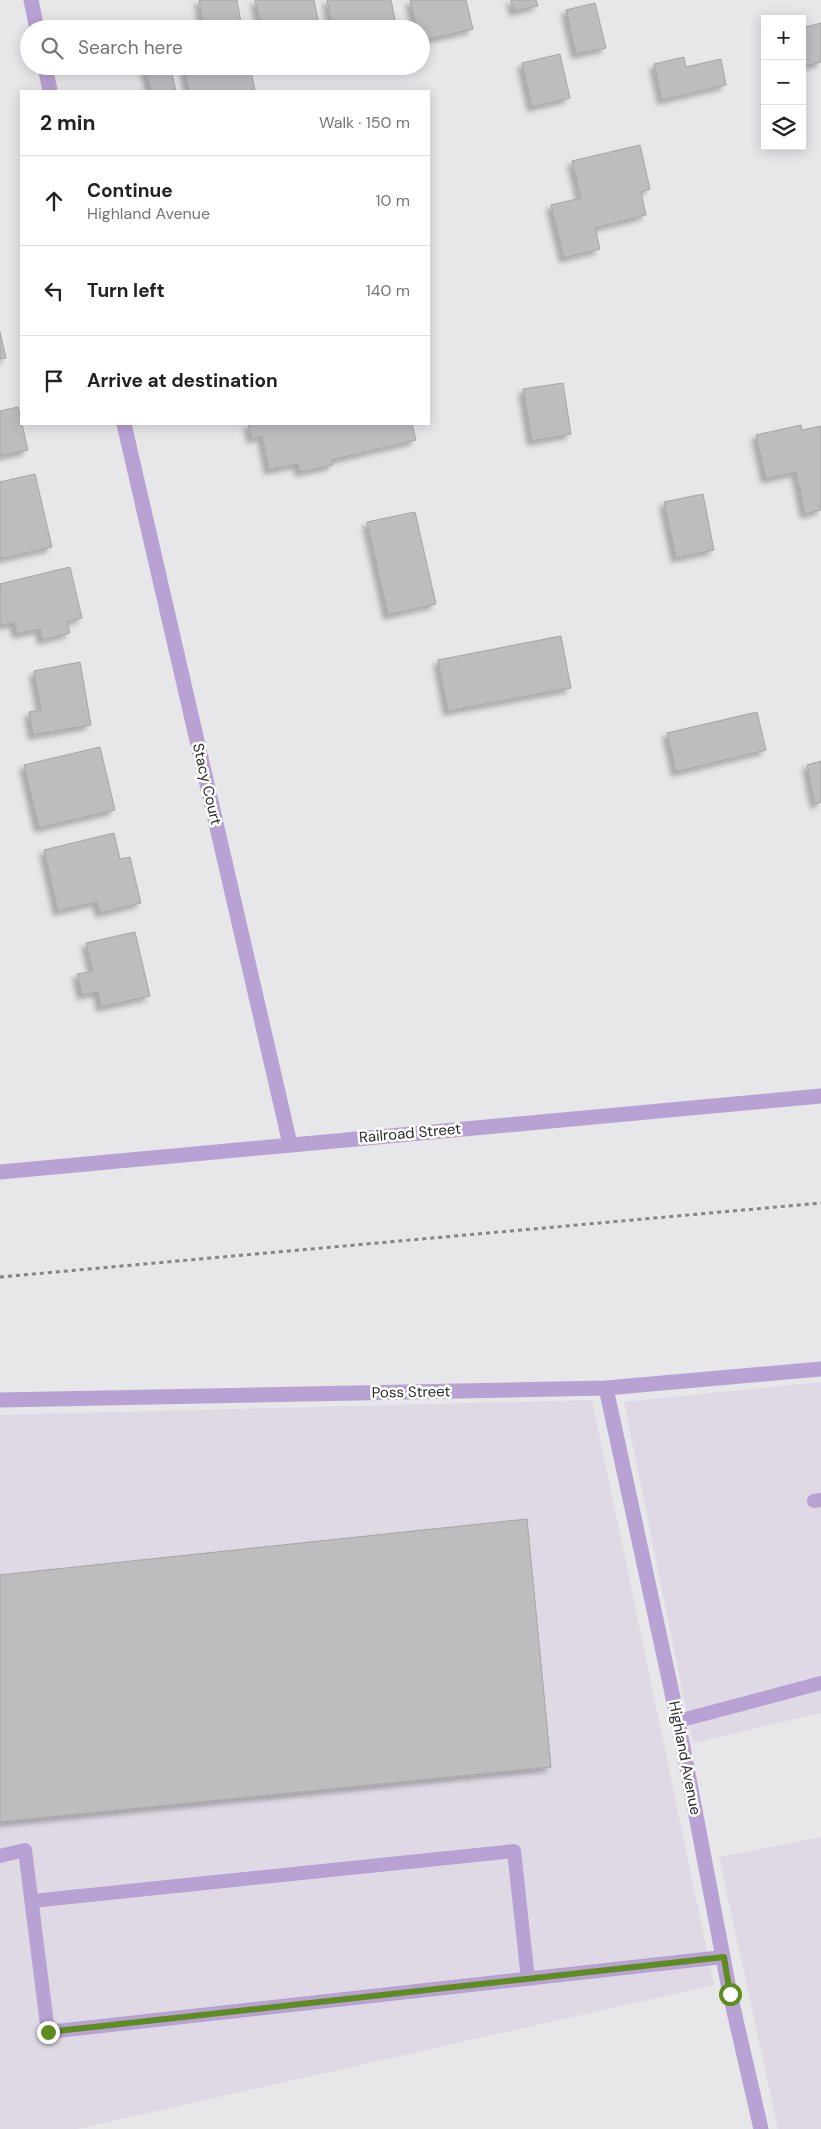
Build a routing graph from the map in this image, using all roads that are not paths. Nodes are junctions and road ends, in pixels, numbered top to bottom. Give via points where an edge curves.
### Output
1 (31, 0) edge
2 (35, 20) edge
3 (47, 75) edge
4 (50, 90) edge
5 (124, 425) edge
6 (821, 1096) edge
7 (290, 1144) junction
8 (0, 1172) edge
9 (821, 1369) edge
10 (606, 1388) junction
11 (0, 1400) edge
12 (821, 1683) edge
13 (678, 1721) junction
14 (0, 1856) edge
15 (32, 1901) junction
16 (724, 1957) junction
17 (528, 1979) junction
18 (761, 2129) edge

1 - 2 street
3 - 4 street
5 - 7 street, Stacy Court
6 - 7 street, Railroad Street
7 - 8 street, Railroad Street
9 - 10 street, Poss Street
10 - 11 street, Poss Street
10 - 13 street, Highland Avenue
12 - 13 lane
13 - 16 street, Highland Avenue
14 - 15 lane via 25,1850
15 - 17 lane via 514,1851
15 - 17 lane via 48,2032
16 - 17 lane
16 - 18 street, Highland Avenue

